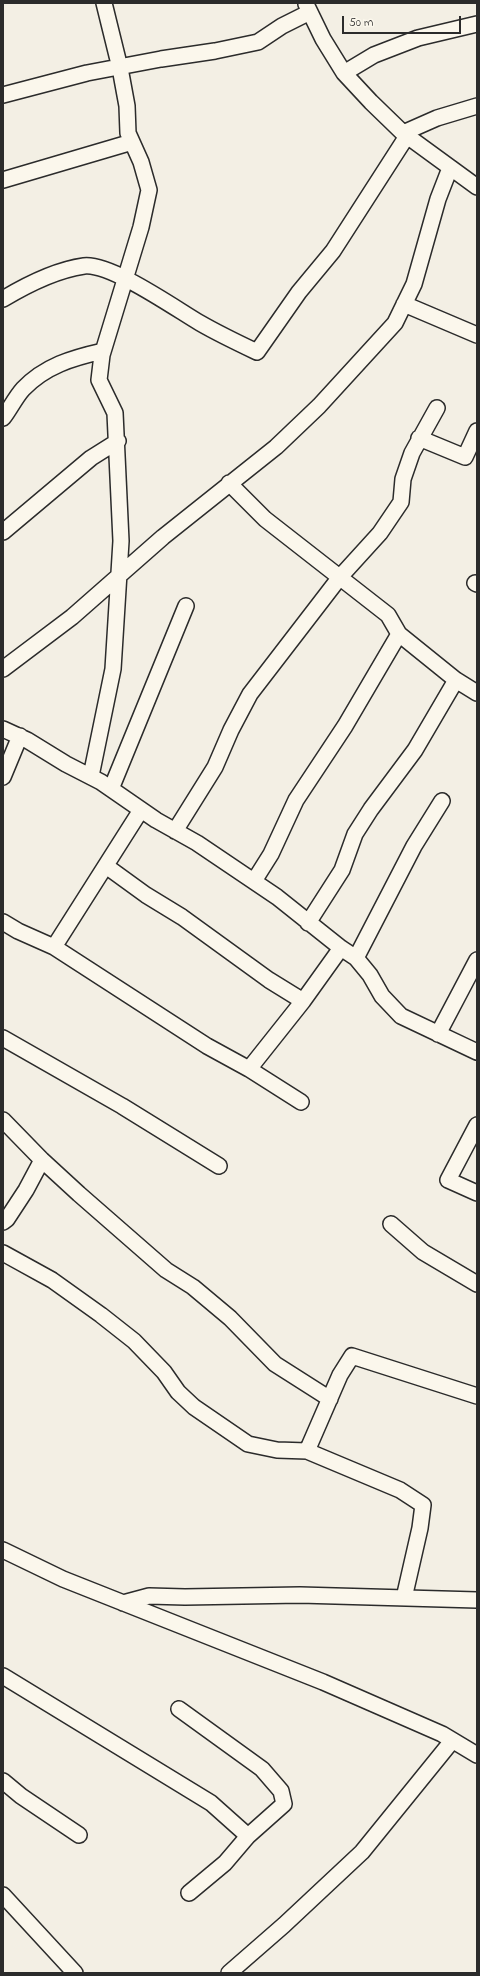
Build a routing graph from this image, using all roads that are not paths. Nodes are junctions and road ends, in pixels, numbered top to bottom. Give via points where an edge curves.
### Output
1 (104, 3) edge
2 (308, 8) edge
3 (477, 24) edge
4 (120, 68) junction
5 (344, 73) junction
6 (3, 95) edge
7 (477, 106) edge
8 (405, 135) junction
9 (132, 142) junction
10 (450, 168) junction
11 (3, 180) edge
12 (475, 183) edge
13 (126, 280) junction
14 (3, 299) edge
15 (404, 304) junction
16 (477, 335) edge
17 (103, 351) junction
18 (437, 408) dead end
19 (3, 418) edge
20 (477, 431) edge
21 (420, 438) junction
22 (118, 441) junction
23 (229, 483) junction
24 (3, 532) edge
25 (120, 575) junction
26 (340, 577) junction
27 (186, 606) dead end
28 (400, 634) junction
29 (3, 669) edge
30 (456, 680) junction
31 (477, 693) edge
32 (3, 728) edge
33 (20, 736) junction
34 (91, 776) junction
35 (3, 777) edge
36 (111, 788) junction
37 (442, 801) dead end
38 (141, 810) junction
39 (175, 831) junction
40 (106, 866) junction
41 (254, 881) junction
42 (3, 922) edge
43 (308, 923) junction
44 (54, 947) junction
45 (341, 948) junction
46 (356, 958) junction
47 (477, 960) edge
48 (303, 1001) junction
49 (438, 1034) junction
50 (3, 1038) edge
51 (477, 1052) edge
52 (249, 1069) junction
53 (301, 1102) dead end
54 (3, 1120) edge
55 (477, 1125) edge
56 (42, 1160) junction
57 (219, 1166) dead end
58 (477, 1193) edge
59 (3, 1222) edge
60 (391, 1224) dead end
61 (3, 1253) edge
62 (477, 1284) edge
63 (477, 1396) edge
64 (330, 1399) junction
65 (307, 1451) junction
66 (3, 1550) edge
67 (404, 1598) junction
68 (477, 1600) edge
69 (123, 1603) junction
70 (3, 1676) edge
71 (179, 1709) dead end
72 (452, 1741) junction
73 (477, 1755) edge
74 (3, 1782) edge
75 (79, 1835) dead end
76 (248, 1836) junction
77 (189, 1893) dead end
78 (3, 1895) edge
79 (68, 1971) edge
80 (229, 1973) edge

1 - 4 street
2 - 4 street via 258,42
2 - 5 street
3 - 5 street via 418,38 374,55
4 - 6 street via 87,73
4 - 9 street via 128,133
5 - 8 street
7 - 8 street via 437,118
8 - 10 street
8 - 13 street via 333,251 299,292 257,352 201,323 162,297
9 - 11 street
9 - 13 street via 150,190
10 - 12 street
10 - 15 street via 438,199 414,284
13 - 14 street via 107,270 86,266 52,275
13 - 17 street
15 - 16 street
15 - 23 street via 394,323 319,406 276,447
17 - 19 street via 72,358 44,371 22,390
17 - 22 street via 99,380 115,412
18 - 21 street
20 - 21 street via 465,457
21 - 26 street via 403,479 401,502 380,533
22 - 24 street via 91,458
22 - 25 street
23 - 25 street
23 - 26 street via 264,519
25 - 29 street via 72,617
25 - 34 street via 113,669
26 - 28 street via 388,615
26 - 39 street via 250,694 215,767
27 - 36 street
28 - 30 street
28 - 41 street via 345,726 296,800 271,854
30 - 31 street
30 - 43 street via 415,750 370,809 355,834 342,870
32 - 33 street
33 - 34 street
33 - 35 street
34 - 36 street
36 - 38 street
37 - 46 street via 414,846
38 - 39 street
38 - 40 street
39 - 41 street
40 - 44 street
40 - 48 street
41 - 43 street
42 - 44 street
43 - 45 street
44 - 52 street via 207,1046
45 - 46 street
45 - 48 street
46 - 49 street via 382,996 401,1016
47 - 49 street
48 - 52 street
49 - 51 street
50 - 57 street via 122,1106
52 - 53 street
54 - 56 street
55 - 58 street via 448,1180
56 - 59 street via 26,1190
56 - 64 street via 166,1270 193,1287 230,1318 276,1364
60 - 62 street via 423,1252
61 - 65 street via 52,1280 102,1315 134,1341 194,1407 248,1444 277,1450
63 - 64 street via 352,1356 340,1375
64 - 65 street
65 - 67 street via 400,1490 424,1505
66 - 69 street via 63,1580
67 - 68 street
67 - 69 street via 300,1595 150,1596
69 - 72 street via 323,1682
70 - 76 street via 212,1803
71 - 76 street via 262,1770 281,1791 284,1804
72 - 73 street
72 - 80 street via 362,1852
74 - 75 street
76 - 77 street via 225,1863
78 - 79 street

